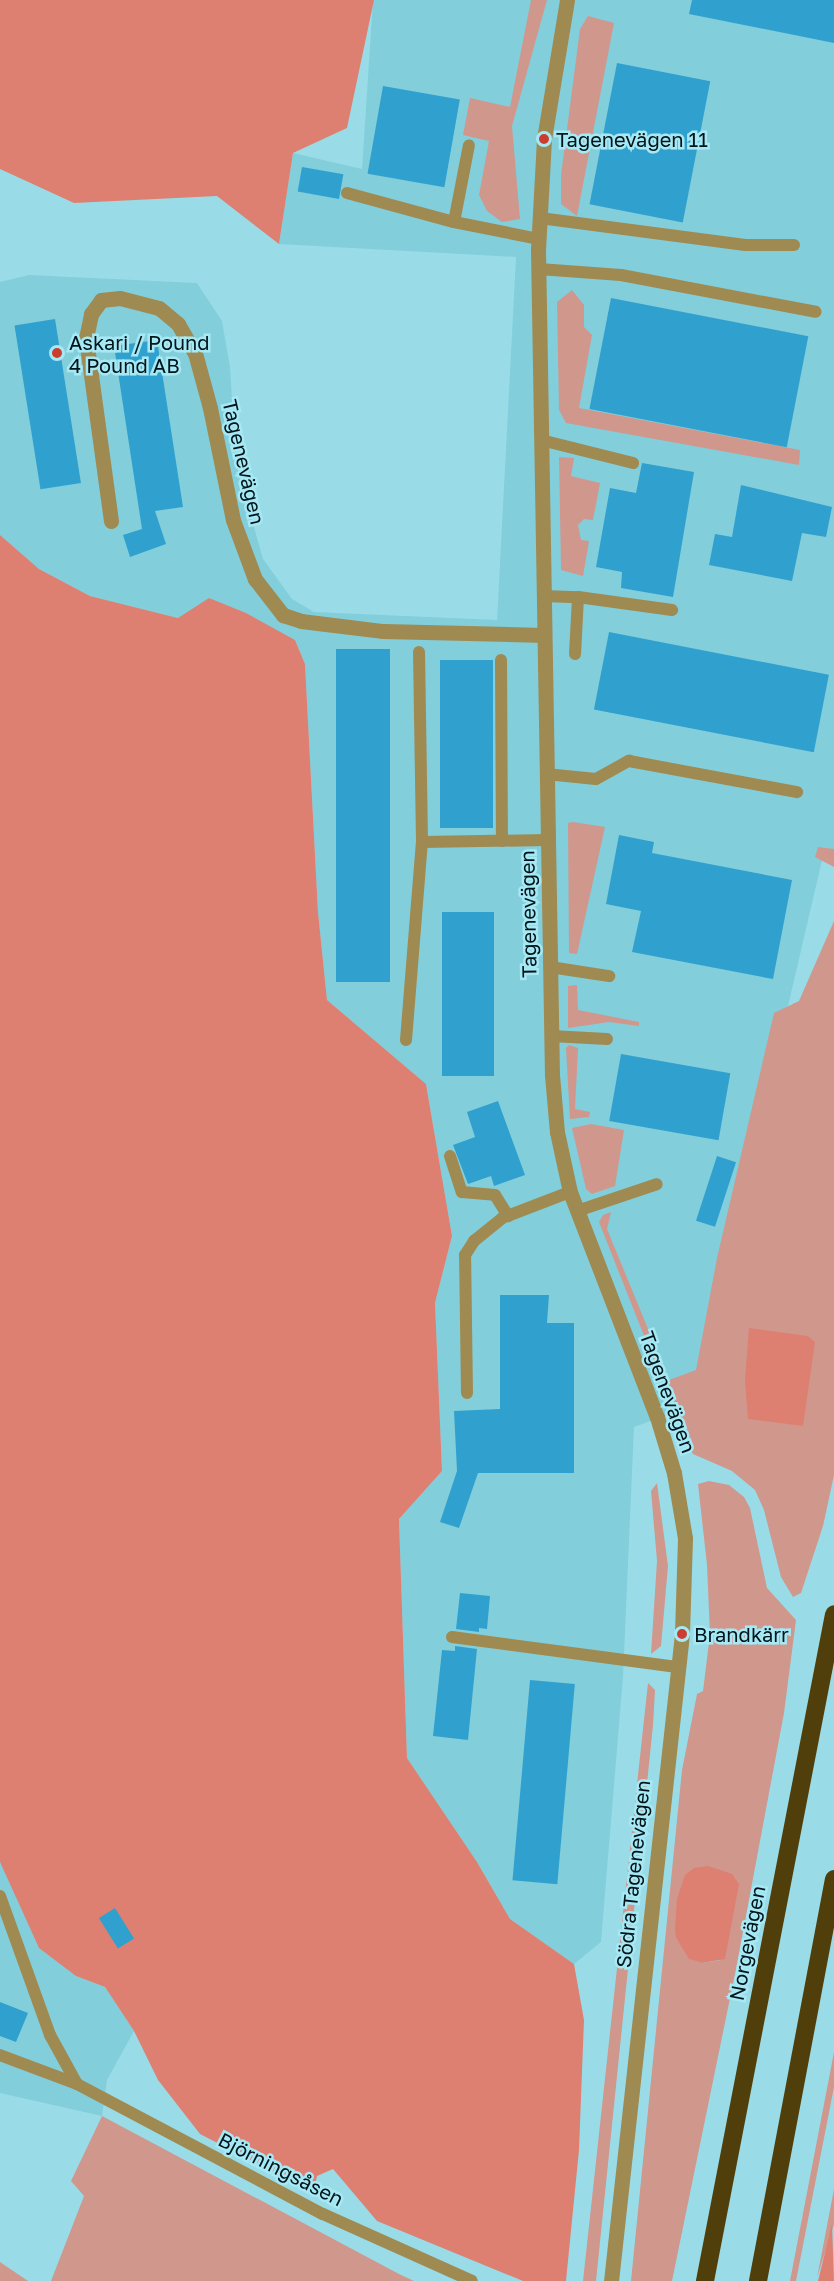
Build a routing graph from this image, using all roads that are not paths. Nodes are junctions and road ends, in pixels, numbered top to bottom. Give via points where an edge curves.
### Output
1 (567, 0) edge
2 (469, 145) dead end
3 (347, 193) dead end
4 (540, 218) junction
5 (454, 222) junction
6 (539, 239) junction
7 (794, 245) dead end
8 (539, 270) junction
9 (816, 312) dead end
10 (541, 440) junction
11 (633, 463) dead end
12 (111, 521) dead end
13 (543, 596) junction
14 (578, 597) junction
15 (672, 610) dead end
16 (544, 635) junction
17 (419, 652) dead end
18 (575, 654) dead end
19 (501, 660) dead end
20 (546, 774) junction
21 (797, 792) dead end
22 (548, 840) junction
23 (502, 841) junction
24 (422, 842) junction
25 (550, 968) junction
26 (609, 976) dead end
27 (551, 1036) junction
28 (607, 1039) dead end
29 (406, 1040) dead end
30 (450, 1156) dead end
31 (657, 1184) dead end
32 (570, 1191) junction
33 (577, 1211) junction
34 (508, 1216) junction
35 (467, 1393) dead end
36 (674, 1473) joint
37 (834, 1614) edge
38 (452, 1637) dead end
39 (677, 1667) junction
40 (834, 1879) edge
41 (0, 1896) edge
42 (0, 2055) edge
43 (77, 2084) junction
44 (472, 2281) edge
45 (611, 2281) edge
46 (705, 2281) edge
47 (758, 2281) edge

1 - 4 street, Tagenevägen via 544,139
2 - 5 lane
3 - 5 lane
4 - 6 street, Tagenevägen
4 - 7 lane via 745,245
5 - 6 lane
6 - 8 street, Tagenevägen
8 - 9 lane via 621,275
8 - 10 street, Tagenevägen
10 - 11 lane
10 - 13 street, Tagenevägen
12 - 16 street, Tagenevägen via 86,338 101,300 120,298 159,308 178,324 195,353 232,520 255,579 283,615 301,621 384,631
13 - 14 lane
13 - 16 street, Tagenevägen
14 - 15 lane
14 - 18 lane
16 - 20 street, Tagenevägen
17 - 24 lane
19 - 23 lane
20 - 21 lane via 596,779 629,760
20 - 22 street, Tagenevägen
22 - 23 lane
22 - 25 street, Tagenevägen
23 - 24 lane
24 - 29 lane
25 - 26 lane
25 - 27 street, Tagenevägen
27 - 28 lane
27 - 32 street, Tagenevägen via 557,1132
30 - 34 lane via 462,1192 495,1195
31 - 33 lane
32 - 33 street, Tagenevägen
32 - 34 lane
33 - 36 street, Tagenevägen via 646,1387
34 - 35 lane via 474,1241 465,1255
36 - 39 street, Södra Tagenevägen via 685,1538 685,1590
37 - 46 highway, Norgevägen
38 - 39 lane
39 - 45 street, Södra Tagenevägen
40 - 47 highway
41 - 43 lane via 50,2035
42 - 43 lane, Björningsåsen
43 - 44 lane, Björningsåsen via 323,2214

